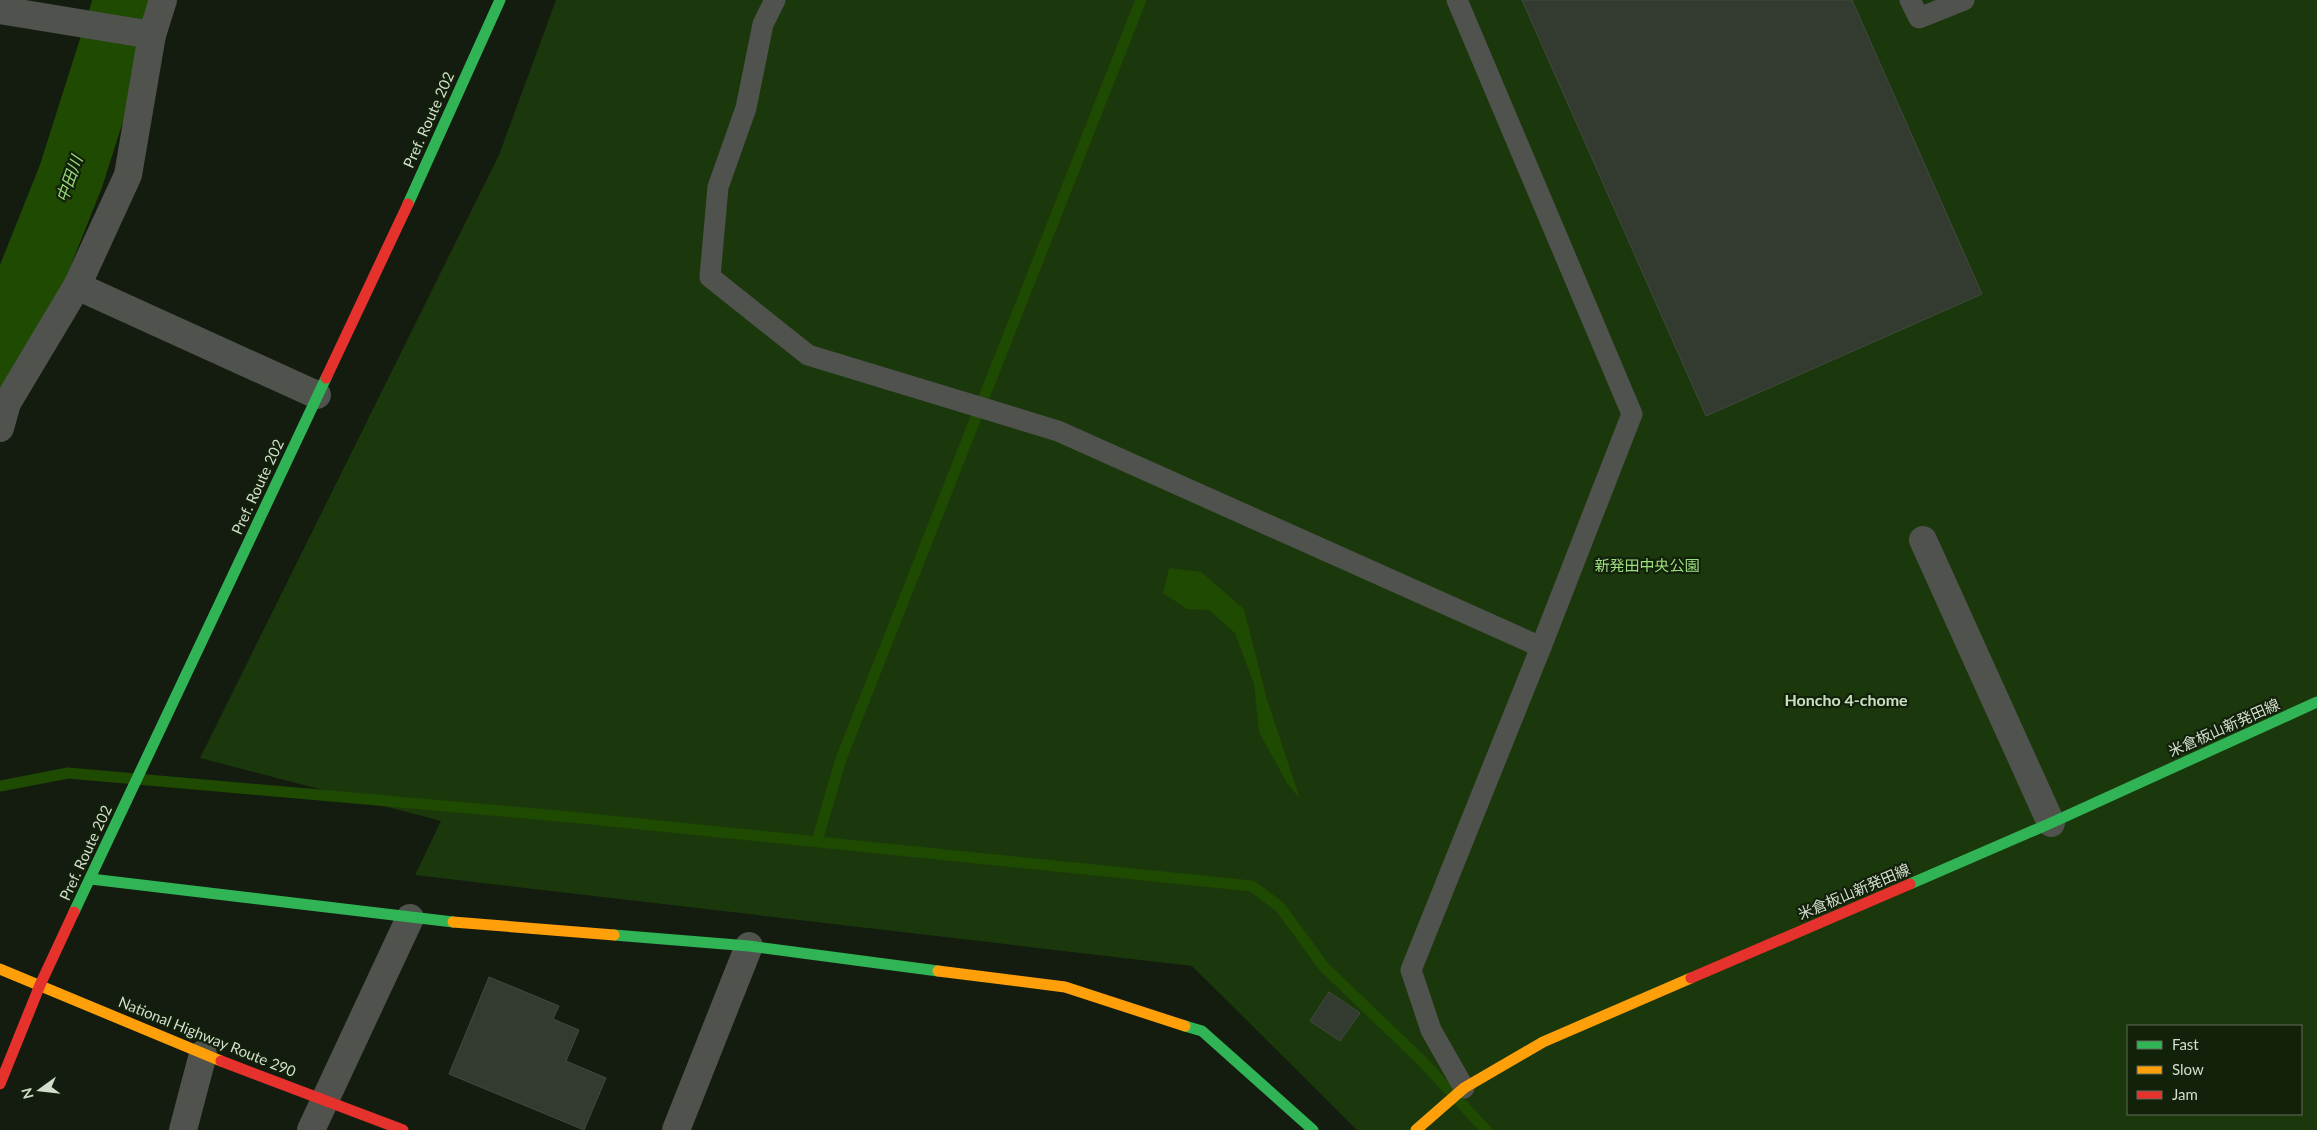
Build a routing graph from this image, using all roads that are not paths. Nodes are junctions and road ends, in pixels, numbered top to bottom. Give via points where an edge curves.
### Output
1 (163, 0) edge
2 (500, 0) edge
3 (775, 0) edge
4 (1457, 0) edge
5 (1910, 0) edge
6 (1964, 0) edge
7 (0, 10) edge
8 (152, 35) junction
9 (76, 286) junction
10 (317, 395) junction
11 (0, 428) edge
12 (1923, 540) dead end
13 (1541, 647) junction
14 (2317, 702) edge
15 (2051, 823) junction
16 (91, 878) junction
17 (410, 918) junction
18 (749, 946) junction
19 (0, 969) edge
20 (40, 985) junction
21 (203, 1054) junction
22 (0, 1084) edge
23 (1464, 1088) junction
24 (324, 1100) junction
25 (183, 1130) edge
26 (311, 1130) edge
27 (403, 1130) edge
28 (676, 1130) edge
29 (1313, 1130) edge
30 (1416, 1130) edge

1 - 8 street
2 - 10 main road, Pref. Route 202
3 - 13 lane via 763,24 746,108 718,187 710,277 808,355 1058,431
4 - 13 lane via 1632,414
5 - 6 lane via 1919,18
7 - 8 street
8 - 9 street via 128,175
9 - 10 street
9 - 11 street via 7,402
10 - 16 main road, Pref. Route 202
12 - 15 street
13 - 23 lane via 1411,970 1431,1030
14 - 15 main road, 米倉板山新発田線
15 - 23 main road, 米倉板山新発田線 via 1543,1042
16 - 17 main road
16 - 20 main road, Pref. Route 202
17 - 18 main road
17 - 24 street
18 - 28 street
18 - 29 main road via 1064,987 1193,1028 1202,1031
19 - 20 main road, National Highway Route 290
20 - 21 main road, National Highway Route 290
20 - 22 main road, Pref. Route 202
21 - 24 main road, National Highway Route 290
21 - 25 street
23 - 30 main road, 米倉板山新発田線
24 - 26 street
24 - 27 main road, National Highway Route 290

